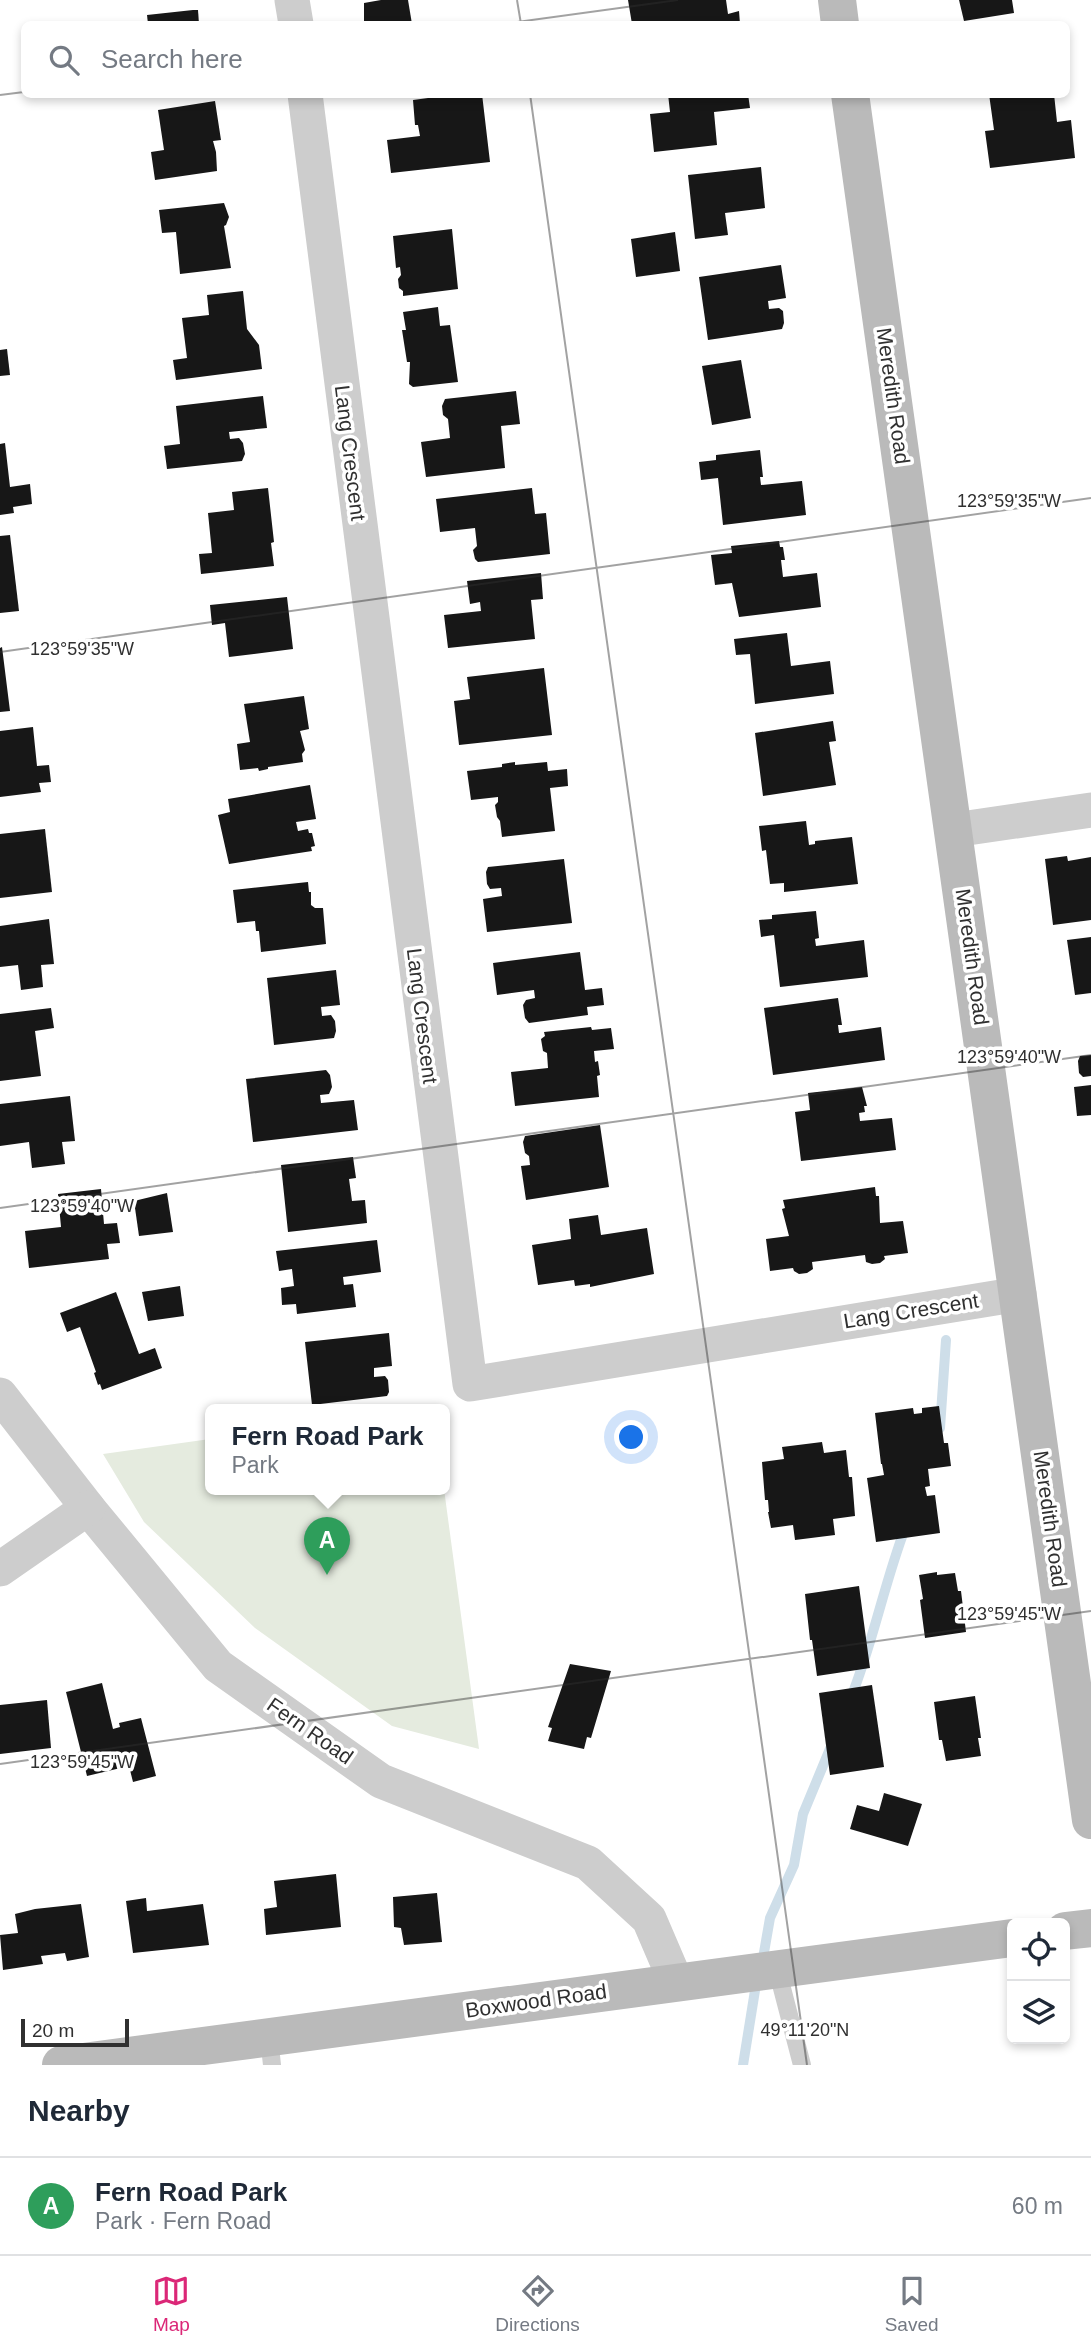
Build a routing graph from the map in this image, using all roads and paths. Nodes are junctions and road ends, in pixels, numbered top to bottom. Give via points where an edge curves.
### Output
1 (292, 0) edge
2 (837, 0) edge
3 (296, 21) edge
4 (840, 21) edge
5 (305, 98) edge
6 (851, 98) edge
7 (1091, 810) edge
8 (954, 830) junction
9 (1019, 1294) junction
10 (0, 1395) edge
11 (89, 1508) junction
12 (0, 1569) edge
13 (1091, 1820) edge
14 (1091, 1928) edge
15 (1070, 1930) edge
16 (1007, 1939) edge
17 (777, 1969) junction
18 (676, 1982) junction
19 (271, 2051) edge
20 (61, 2065) edge
21 (802, 2065) edge

1 - 3 street
2 - 4 street
5 - 9 street, Lang Crescent via 470,1384
6 - 8 street, Meredith Road
7 - 8 street
8 - 9 street, Meredith Road
9 - 13 street, Meredith Road
10 - 11 street, Fern Road
11 - 12 street
11 - 18 street, Fern Road via 218,1666 381,1781 588,1863 649,1919
14 - 15 street
16 - 17 street, Boxwood Road
17 - 18 street, Boxwood Road
17 - 21 lane
18 - 19 street, Boxwood Road
19 - 20 street, Boxwood Road

